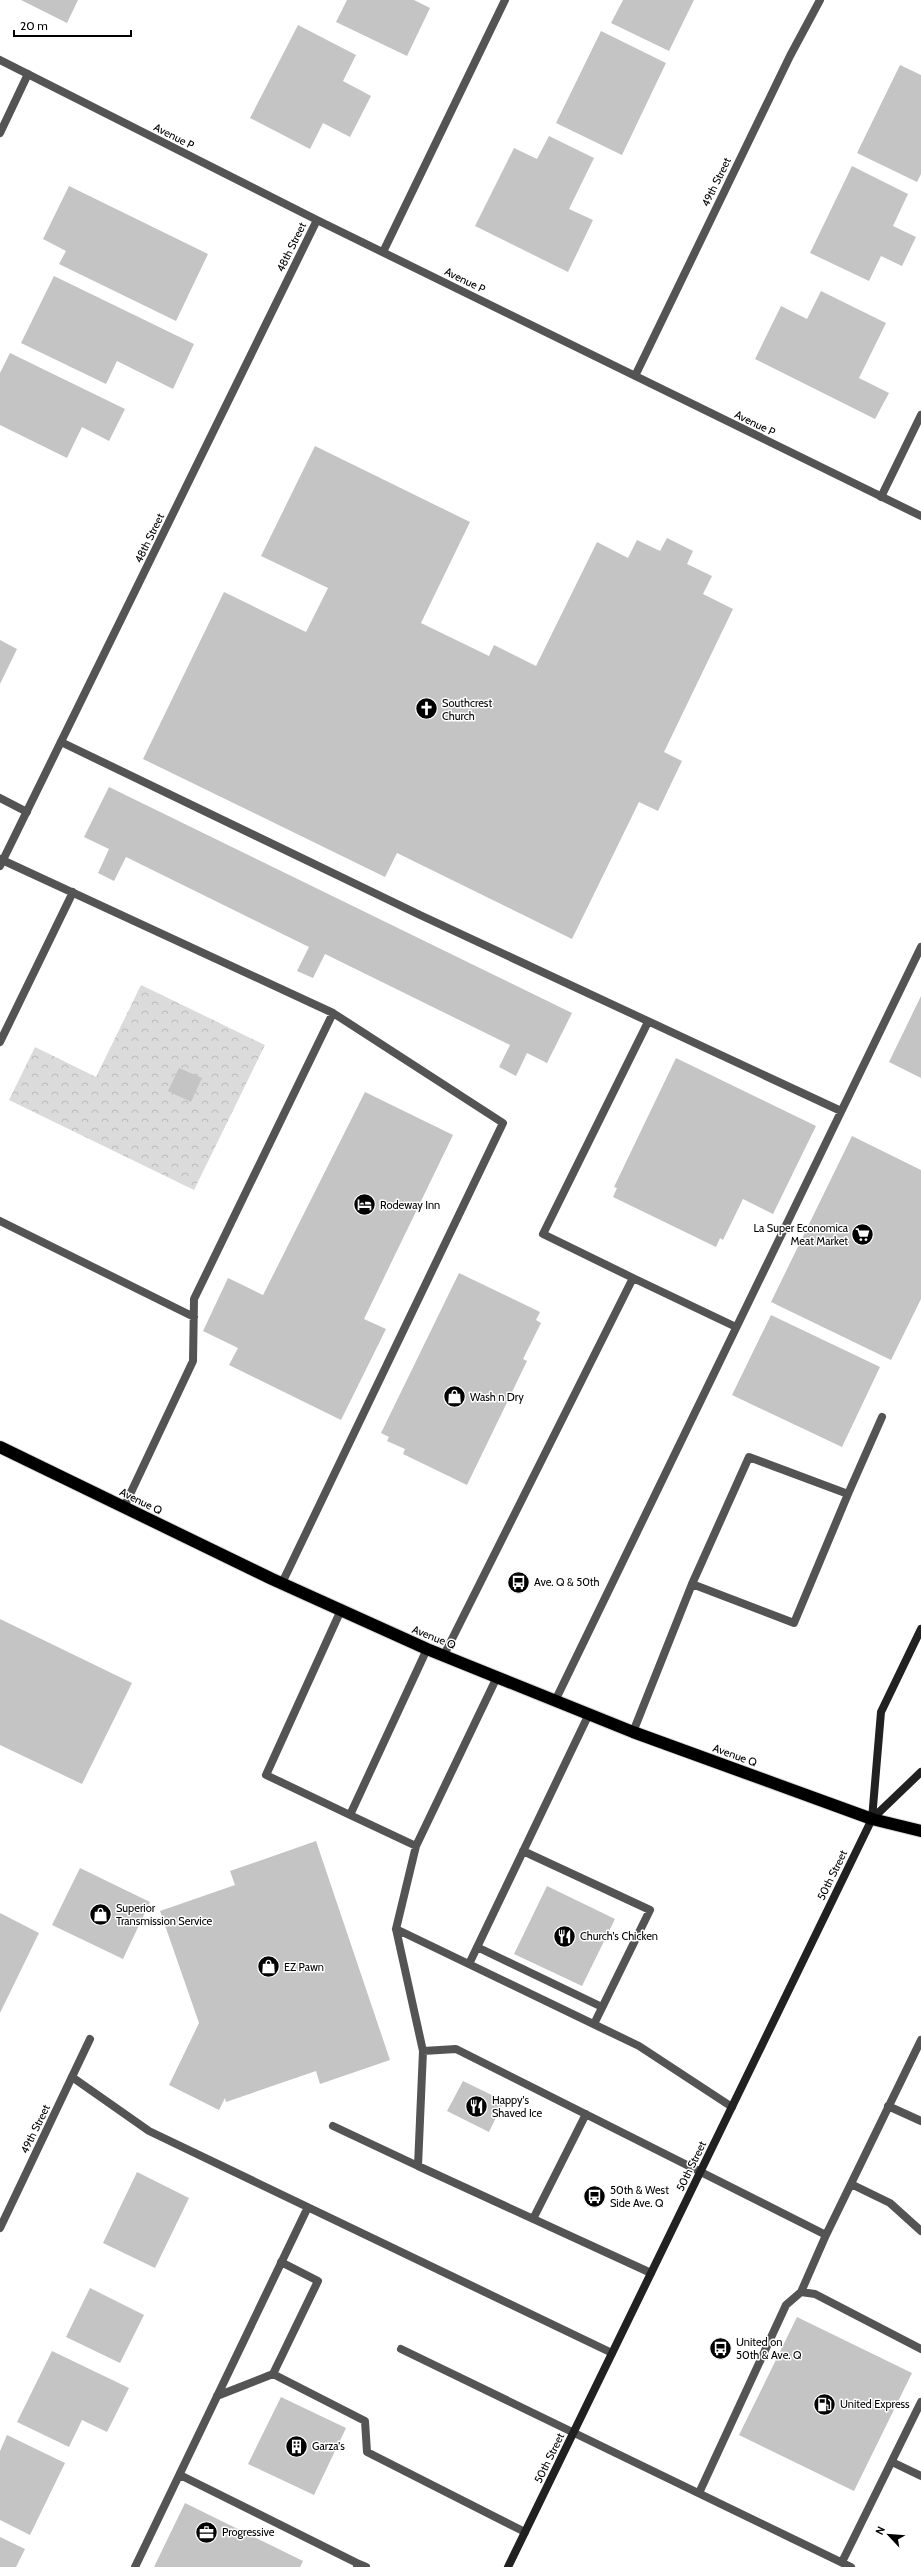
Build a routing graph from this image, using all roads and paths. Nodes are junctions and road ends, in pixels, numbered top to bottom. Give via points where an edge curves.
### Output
1 (504, 0) edge
2 (820, 0) edge
3 (0, 60) edge
4 (28, 74) junction
5 (0, 133) edge
6 (317, 220) junction
7 (383, 252) junction
8 (635, 376) junction
9 (921, 415) edge
10 (881, 497) junction
11 (921, 516) edge
12 (61, 742) junction
13 (0, 798) edge
14 (27, 812) junction
15 (1, 861) edge
16 (73, 892) junction
17 (921, 946) edge
18 (333, 1014) junction
19 (648, 1022) junction
20 (0, 1042) edge
21 (841, 1111) junction
22 (0, 1221) edge
23 (633, 1278) junction
24 (194, 1317) junction
25 (736, 1327) junction
26 (882, 1417) dead end
27 (0, 1446) edge
28 (848, 1494) junction
29 (124, 1507) junction
30 (282, 1583) junction
31 (692, 1584) junction
32 (342, 1610) junction
33 (921, 1629) edge
34 (427, 1649) junction
35 (444, 1655) junction
36 (497, 1677) junction
37 (555, 1701) junction
38 (588, 1716) junction
39 (633, 1732) junction
40 (921, 1772) edge
41 (350, 1815) junction
42 (872, 1819) junction
43 (921, 1831) edge
44 (416, 1846) junction
45 (523, 1851) junction
46 (396, 1929) junction
47 (477, 1947) junction
48 (469, 1964) junction
49 (602, 2007) junction
50 (594, 2024) junction
51 (90, 2038) dead end
52 (921, 2040) edge
53 (423, 2051) junction
54 (72, 2078) junction
55 (888, 2106) junction
56 (732, 2107) junction
57 (586, 2114) junction
58 (921, 2121) edge
59 (333, 2126) dead end
60 (418, 2166) junction
61 (701, 2171) junction
62 (851, 2184) junction
63 (307, 2209) junction
64 (533, 2219) junction
65 (0, 2228) edge
66 (921, 2231) edge
67 (826, 2235) junction
68 (281, 2262) junction
69 (651, 2273) junction
70 (801, 2292) junction
71 (401, 2349) dead end
72 (921, 2349) edge
73 (612, 2353) junction
74 (273, 2374) junction
75 (217, 2396) junction
76 (921, 2402) edge
77 (574, 2432) junction
78 (892, 2462) junction
79 (180, 2475) junction
80 (921, 2476) edge
81 (699, 2493) junction
82 (525, 2532) junction
83 (842, 2562) junction
84 (361, 2566) edge
85 (136, 2567) edge
86 (508, 2567) edge
87 (851, 2567) edge

1 - 7 street
2 - 8 street, 49th Street via 790,56
3 - 4 street, Avenue P
4 - 5 street
4 - 6 street, Avenue P
6 - 7 street, Avenue P
6 - 12 street, 48th Street
7 - 8 street, Avenue P
8 - 10 street, Avenue P
9 - 10 street
10 - 11 street, Avenue P
12 - 14 street, 48th Street
12 - 19 street
13 - 14 street
14 - 15 street, 48th Street
15 - 16 street
16 - 18 street
16 - 20 street
17 - 21 street
18 - 24 street via 194,1299
18 - 30 street via 503,1124
19 - 21 street
19 - 23 street via 543,1234
21 - 25 street
22 - 24 street
23 - 25 street
23 - 35 street
24 - 29 street via 193,1361
25 - 37 street
26 - 28 street
27 - 29 highway, Avenue Q
28 - 31 street via 749,1456
28 - 31 street via 794,1623
29 - 30 highway, Avenue Q
30 - 32 highway, Avenue Q
31 - 39 street
32 - 34 highway, Avenue Q
32 - 41 street via 266,1775
33 - 42 main road, 50th Street via 881,1712
34 - 35 highway, Avenue Q
34 - 41 street
35 - 36 highway, Avenue Q
36 - 37 highway, Avenue Q
36 - 44 street
37 - 38 highway, Avenue Q
38 - 39 highway, Avenue Q
38 - 45 street
39 - 42 highway, Avenue Q
40 - 42 main road, 50th Street
41 - 44 street
42 - 43 highway, Avenue Q
42 - 56 main road, 50th Street
44 - 46 street
45 - 47 street
45 - 49 street via 650,1910
46 - 48 street
46 - 53 street
47 - 48 street
47 - 49 street
48 - 50 street
49 - 50 street
50 - 56 street via 639,2046
51 - 54 street, 49th Street
52 - 55 street
53 - 57 street via 456,2049
53 - 60 street
54 - 63 street via 149,2131
54 - 65 street, 49th Street
55 - 58 street
55 - 62 street
56 - 61 main road, 50th Street
57 - 61 street
57 - 64 street
59 - 60 street
60 - 64 street
61 - 67 street
61 - 69 main road, 50th Street
62 - 66 street via 890,2203
62 - 67 street
63 - 68 street
63 - 73 street
64 - 69 street
67 - 70 street
68 - 74 street via 318,2281
68 - 75 street
69 - 73 main road, 50th Street
70 - 72 street via 815,2294
70 - 81 street via 786,2305
71 - 77 street
73 - 77 main road, 50th Street
74 - 75 street
74 - 82 street via 365,2421 367,2452
75 - 79 street
76 - 78 street
77 - 81 street
77 - 82 main road, 50th Street
78 - 80 street
78 - 83 street
79 - 84 street
79 - 85 street
81 - 83 street
82 - 86 main road, 50th Street
83 - 87 street

